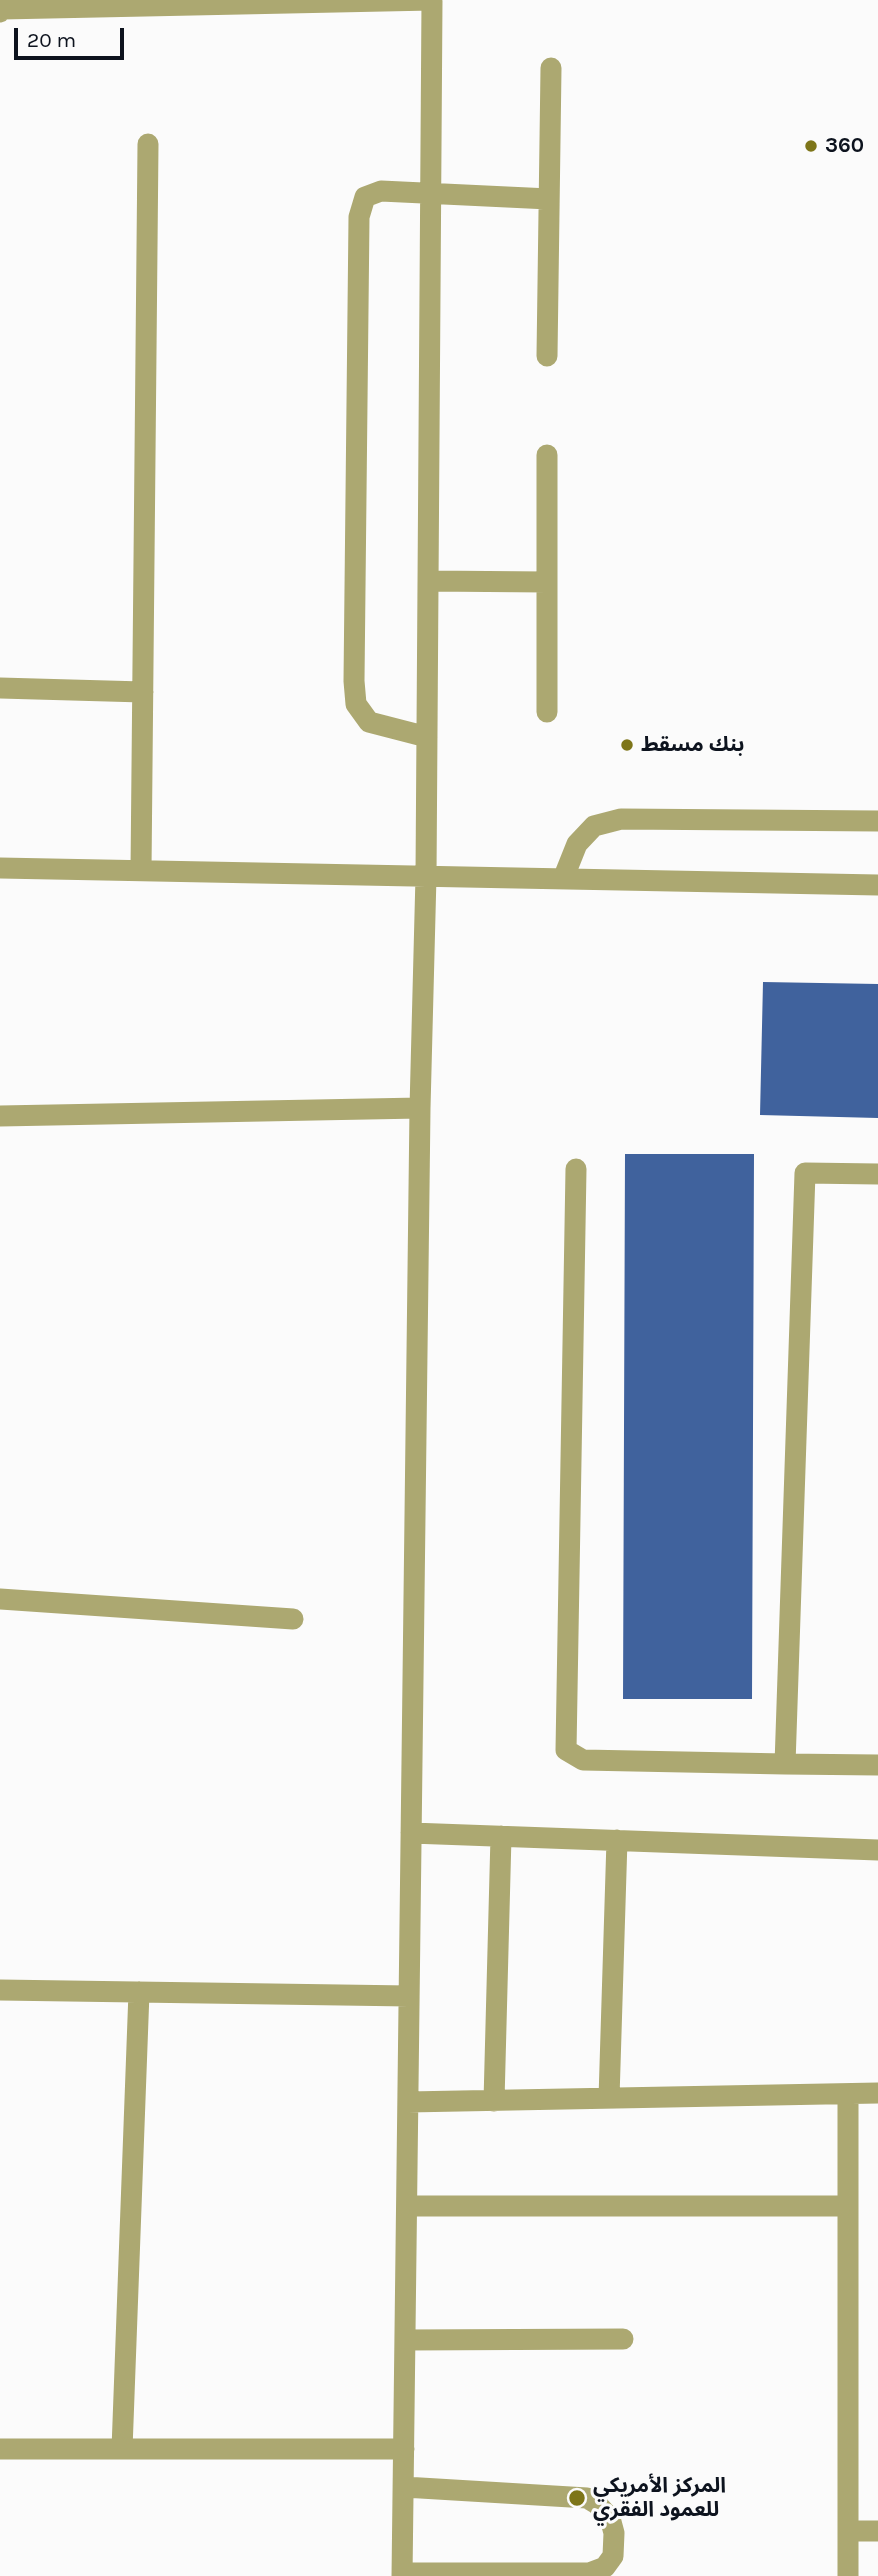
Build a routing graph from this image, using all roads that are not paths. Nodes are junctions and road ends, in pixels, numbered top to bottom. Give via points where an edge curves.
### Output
1 (432, 0) edge
2 (0, 12) edge
3 (551, 68) dead end
4 (148, 144) dead end
5 (430, 192) junction
6 (549, 199) junction
7 (547, 356) dead end
8 (547, 456) dead end
9 (428, 581) junction
10 (547, 582) junction
11 (0, 688) edge
12 (143, 692) junction
13 (547, 712) dead end
14 (427, 737) junction
15 (878, 821) edge
16 (0, 867) edge
17 (141, 870) junction
18 (426, 876) junction
19 (564, 879) junction
20 (878, 886) edge
21 (419, 1108) junction
22 (0, 1115) edge
23 (576, 1169) dead end
24 (878, 1174) edge
25 (0, 1599) edge
26 (293, 1619) dead end
27 (785, 1765) junction
28 (878, 1765) edge
29 (411, 1833) junction
30 (501, 1836) junction
31 (617, 1840) junction
32 (878, 1850) edge
33 (0, 1990) edge
34 (139, 1992) junction
35 (409, 1996) junction
36 (878, 2093) edge
37 (848, 2094) junction
38 (609, 2098) junction
39 (494, 2101) junction
40 (408, 2102) junction
41 (407, 2206) junction
42 (848, 2206) junction
43 (623, 2339) dead end
44 (407, 2340) junction
45 (0, 2449) edge
46 (122, 2449) junction
47 (404, 2449) junction
48 (404, 2487) junction
49 (848, 2531) junction
50 (878, 2531) edge
51 (402, 2574) edge
52 (848, 2576) edge

1 - 2 street
1 - 5 street
3 - 6 street
4 - 12 street
5 - 6 street
5 - 9 street
5 - 14 street via 381,191 365,198 359,217 354,667 356,704 369,722
6 - 7 street
8 - 10 street
9 - 10 street
9 - 14 street
10 - 13 street
11 - 12 street
12 - 17 street
14 - 18 street
15 - 19 street via 621,819 594,826 577,844
16 - 17 street
17 - 18 street
18 - 19 street
18 - 21 street
19 - 20 street
21 - 22 street
21 - 29 street
23 - 27 street via 566,1750 583,1760
24 - 27 street via 805,1173
25 - 26 street
27 - 28 street
29 - 30 street
29 - 35 street
30 - 31 street
30 - 39 street
31 - 32 street
31 - 38 street
33 - 34 street
34 - 35 street
34 - 46 street
35 - 40 street
36 - 37 street
37 - 38 street
37 - 42 street
38 - 39 street
39 - 40 street
40 - 41 street
41 - 42 street
41 - 44 street
42 - 49 street
43 - 44 street
44 - 47 street
45 - 46 street
46 - 47 street
47 - 48 street
48 - 51 street
48 - 51 street via 587,2498 610,2518 614,2533 613,2556 605,2567 589,2574
49 - 50 street
49 - 52 street

